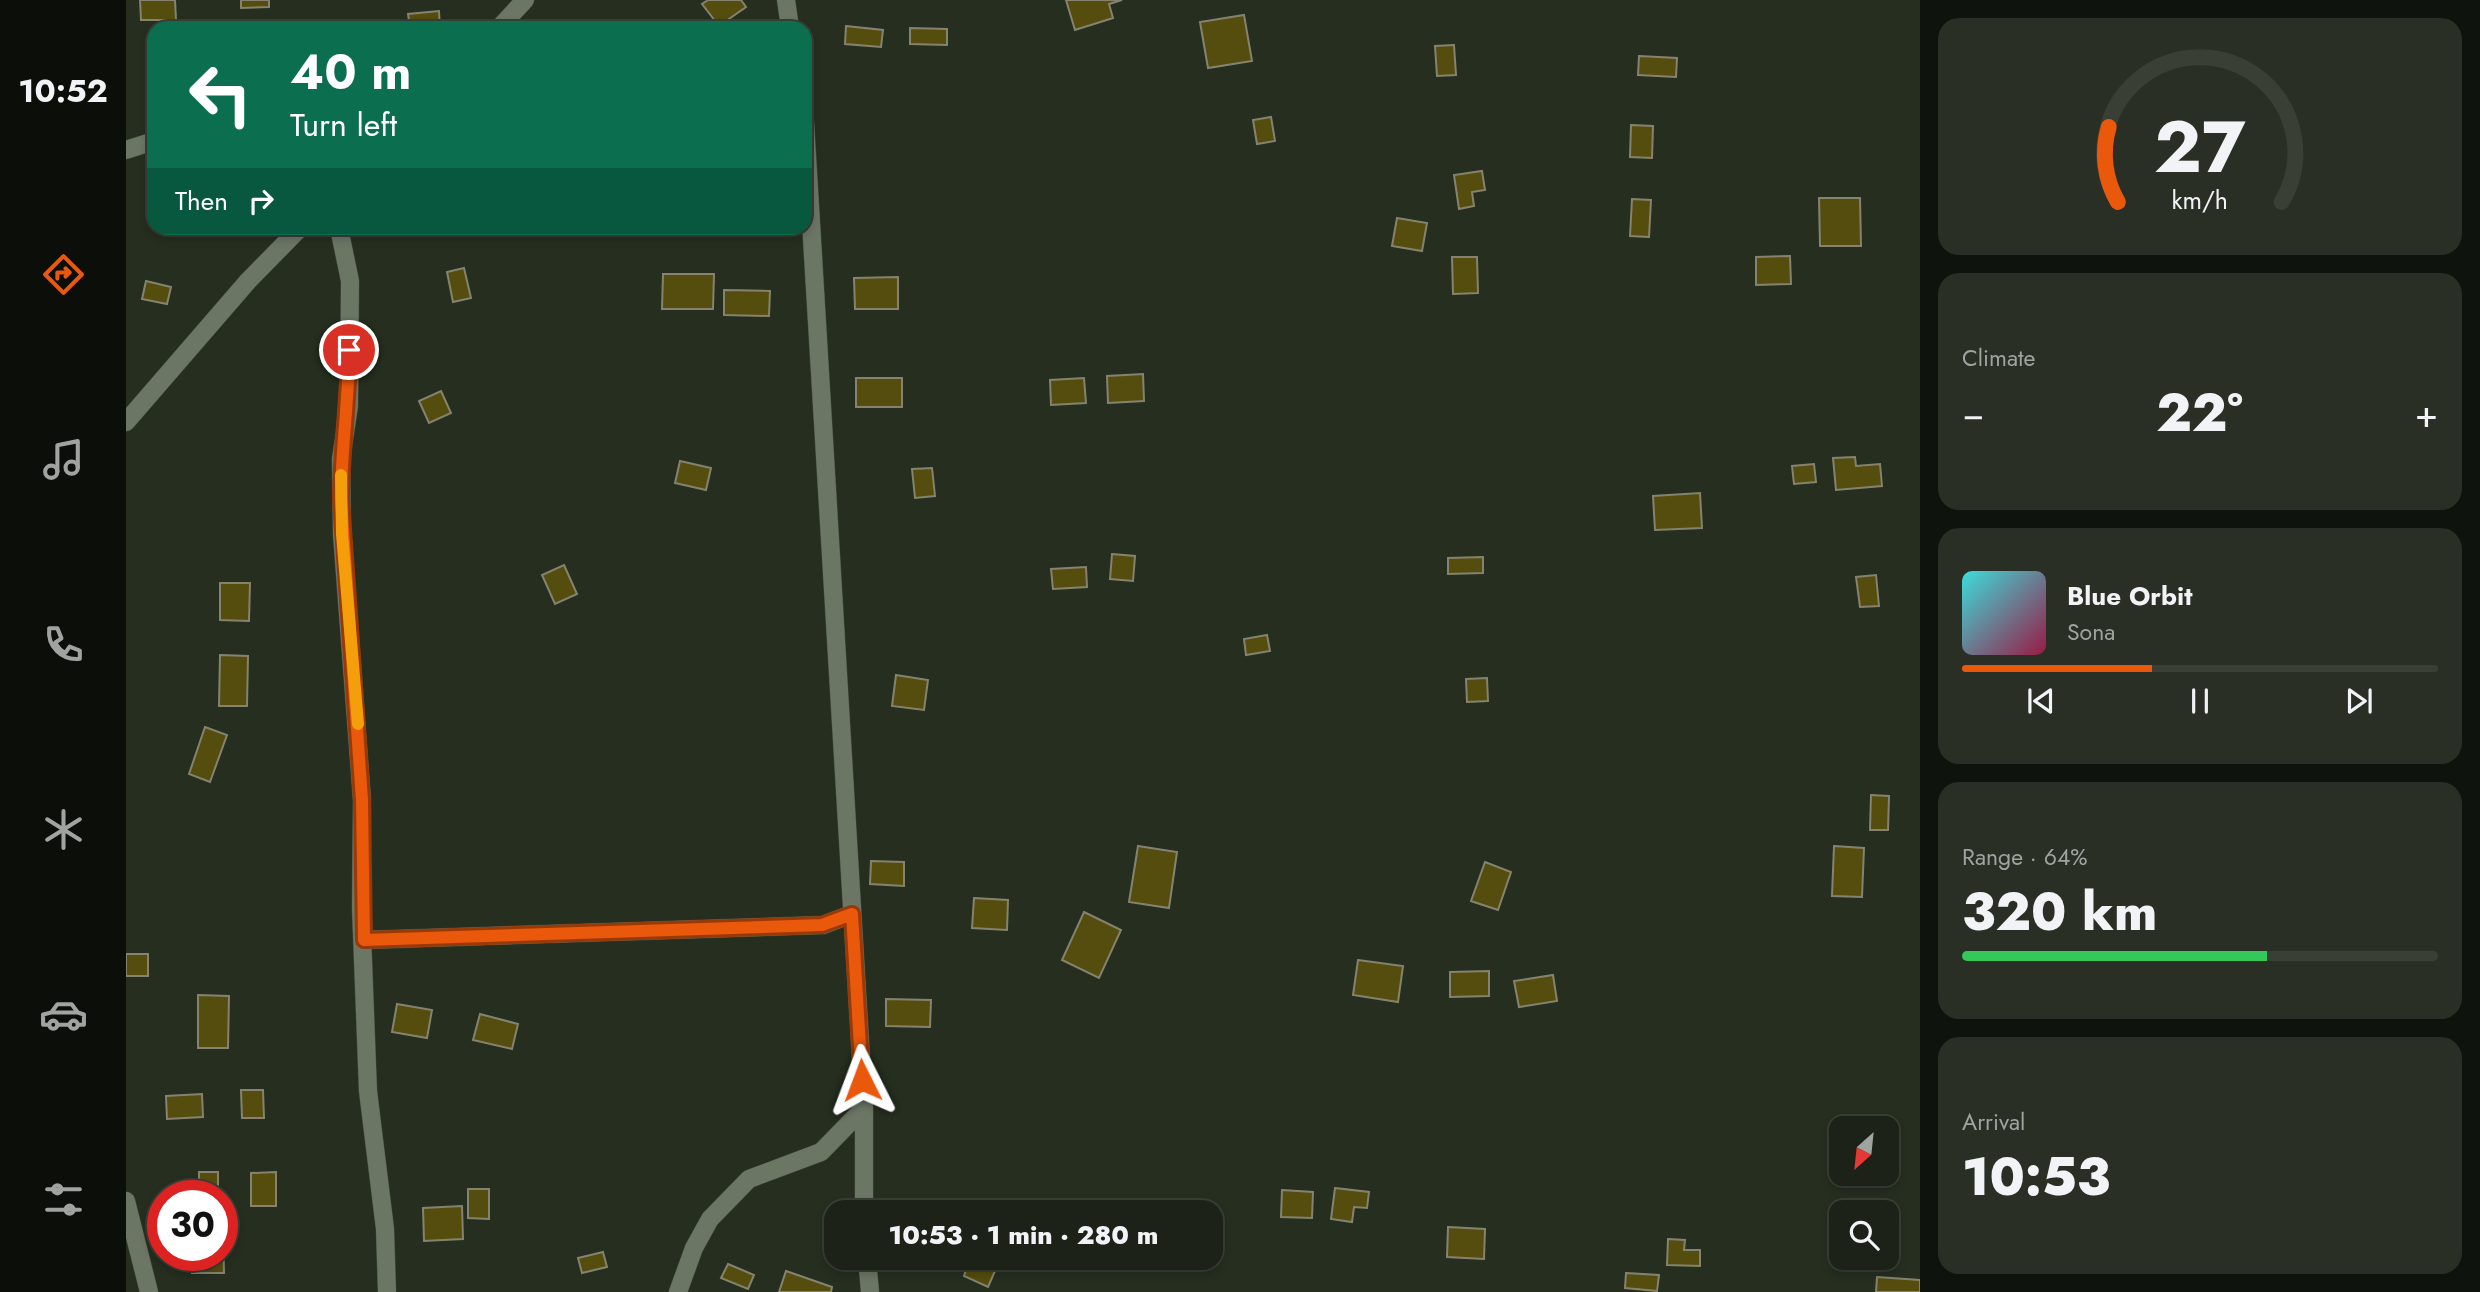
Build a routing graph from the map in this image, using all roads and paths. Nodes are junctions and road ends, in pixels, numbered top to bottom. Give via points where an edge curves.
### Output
1 (525, 0) edge
2 (786, 0) edge
3 (506, 21) edge
4 (789, 21) edge
5 (147, 143) edge
6 (126, 150) edge
7 (293, 235) edge
8 (340, 235) edge
9 (812, 235) edge
10 (126, 422) edge
11 (852, 914) junction
12 (364, 940) junction
13 (864, 1108) junction
14 (864, 1200) edge
15 (126, 1201) edge
16 (868, 1270) edge
17 (149, 1292) edge
18 (387, 1292) edge
19 (678, 1292) edge
20 (870, 1292) edge

1 - 3 street
2 - 4 street
5 - 6 street
7 - 10 street
8 - 12 street via 350,281 349,406 341,500 362,800
9 - 11 street
11 - 12 street via 822,925
11 - 13 street
12 - 18 street via 368,1091
13 - 14 street
13 - 19 street via 821,1152 749,1179 710,1219
15 - 17 street
16 - 20 street

